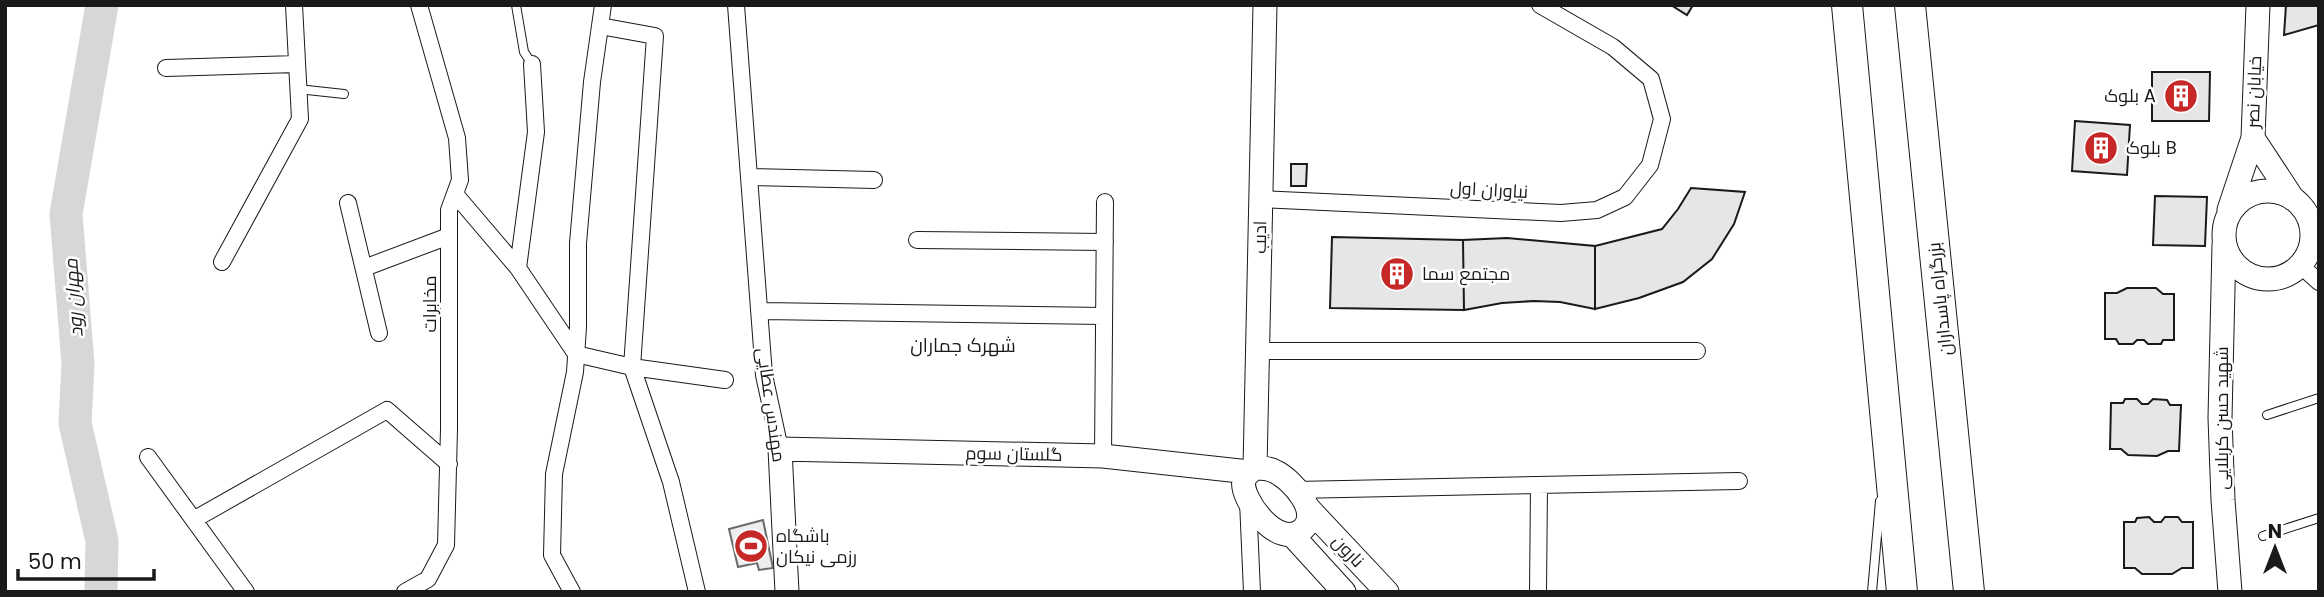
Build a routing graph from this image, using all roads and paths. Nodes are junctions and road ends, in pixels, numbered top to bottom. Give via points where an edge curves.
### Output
1 (294, 5) edge
2 (419, 5) edge
3 (516, 5) edge
4 (603, 5) edge
5 (736, 5) edge
6 (1265, 5) edge
7 (1540, 5) edge
8 (1847, 5) edge
9 (1910, 5) edge
10 (2258, 5) edge
11 (600, 26) junction
12 (297, 64) junction
13 (532, 64) joint
14 (166, 68) dead end
15 (298, 89) junction
16 (344, 94) dead end
17 (2253, 138) junction
18 (749, 177) junction
19 (874, 180) dead end
20 (455, 194) junction
21 (1261, 200) junction
22 (348, 202) dead end
23 (1105, 202) dead end
24 (2304, 206) edge
25 (2227, 217) junction
26 (449, 236) junction
27 (916, 240) dead end
28 (1105, 242) junction
29 (2224, 245) junction
30 (2308, 261) edge
31 (222, 262) dead end
32 (364, 268) junction
33 (518, 268) junction
34 (2260, 278) junction
35 (2319, 282) edge
36 (2223, 306) junction
37 (759, 311) junction
38 (1104, 316) junction
39 (379, 334) dead end
40 (1258, 351) junction
41 (1697, 351) dead end
42 (576, 354) junction
43 (632, 367) junction
44 (725, 380) dead end
45 (2319, 398) edge
46 (2267, 415) dead end
47 (1887, 428) junction
48 (780, 449) junction
49 (1103, 456) junction
50 (148, 457) dead end
51 (449, 464) junction
52 (1252, 470) junction
53 (1739, 481) dead end
54 (1882, 483) dead end
55 (1539, 485) junction
56 (1295, 490) junction
57 (1881, 496) dead end
58 (1248, 500) junction
59 (1309, 509) junction
60 (2319, 518) edge
61 (195, 519) junction
62 (1293, 536) junction
63 (2263, 536) dead end
64 (246, 592) edge
65 (405, 592) edge
66 (572, 592) edge
67 (696, 592) edge
68 (787, 592) edge
69 (1252, 592) edge
70 (1343, 592) edge
71 (1387, 592) edge
72 (1538, 592) edge
73 (1872, 592) edge
74 (1902, 592) edge
75 (1969, 592) edge
76 (2230, 592) edge

1 - 12 street
2 - 20 street, مخابرات via 457,138 460,180
3 - 13 lane via 524,52
4 - 11 street
5 - 18 street, مهندس عطایی
6 - 21 street, ادیب
7 - 21 street, نیاوران اول via 1613,47 1651,79 1662,119 1650,165 1625,197 1597,210 1561,213
8 - 47 highway
9 - 75 highway, بزرگراه پاسداران
10 - 17 street, خیابان نصر
11 - 42 street via 578,243
11 - 43 street via 655,36
12 - 14 street
12 - 15 street
13 - 33 street via 536,132
15 - 16 lane
15 - 31 street via 300,119
17 - 24 street
17 - 25 street, خیابان نصر
18 - 19 street
18 - 37 street, مهندس عطایی
20 - 26 street, مخابرات via 449,210
20 - 33 street
21 - 40 street, ادیب
22 - 32 street
23 - 28 street
24 - 25 street via 2275,191 2260,191 2247,195
24 - 30 street via 2312,229
25 - 29 street
26 - 32 street
26 - 51 street, مخابرات
27 - 28 street
28 - 38 street
29 - 34 street via 2237,267
29 - 36 street, شهید حسن کربلایی
30 - 34 street via 2283,277
30 - 35 street
32 - 39 street
33 - 42 street
34 - 36 street via 2233,288
36 - 76 street, شهید حسن کربلایی via 2220,418
37 - 38 street
37 - 48 street, مهندس عطایی via 764,375
38 - 49 street
40 - 41 street
40 - 52 street, ادیب
42 - 43 street
42 - 66 street via 554,474 552,555
43 - 44 street
43 - 67 street via 670,482
45 - 46 lane
47 - 54 lane
47 - 74 highway
48 - 49 street, گلستان سوم
48 - 68 street, مهندس عطایی
49 - 52 street, گلستان سوم
50 - 61 street
51 - 61 street via 387,410
51 - 65 street, مخابرات via 446,545 428,579
52 - 56 street via 1275,471
52 - 58 street via 1244,480
53 - 55 street
55 - 56 street
55 - 72 street
56 - 59 street
57 - 73 lane
58 - 62 street via 1275,531
58 - 69 street
59 - 62 street via 1304,528
59 - 71 street, نارون
60 - 63 lane
61 - 64 street
62 - 70 street, نارون

